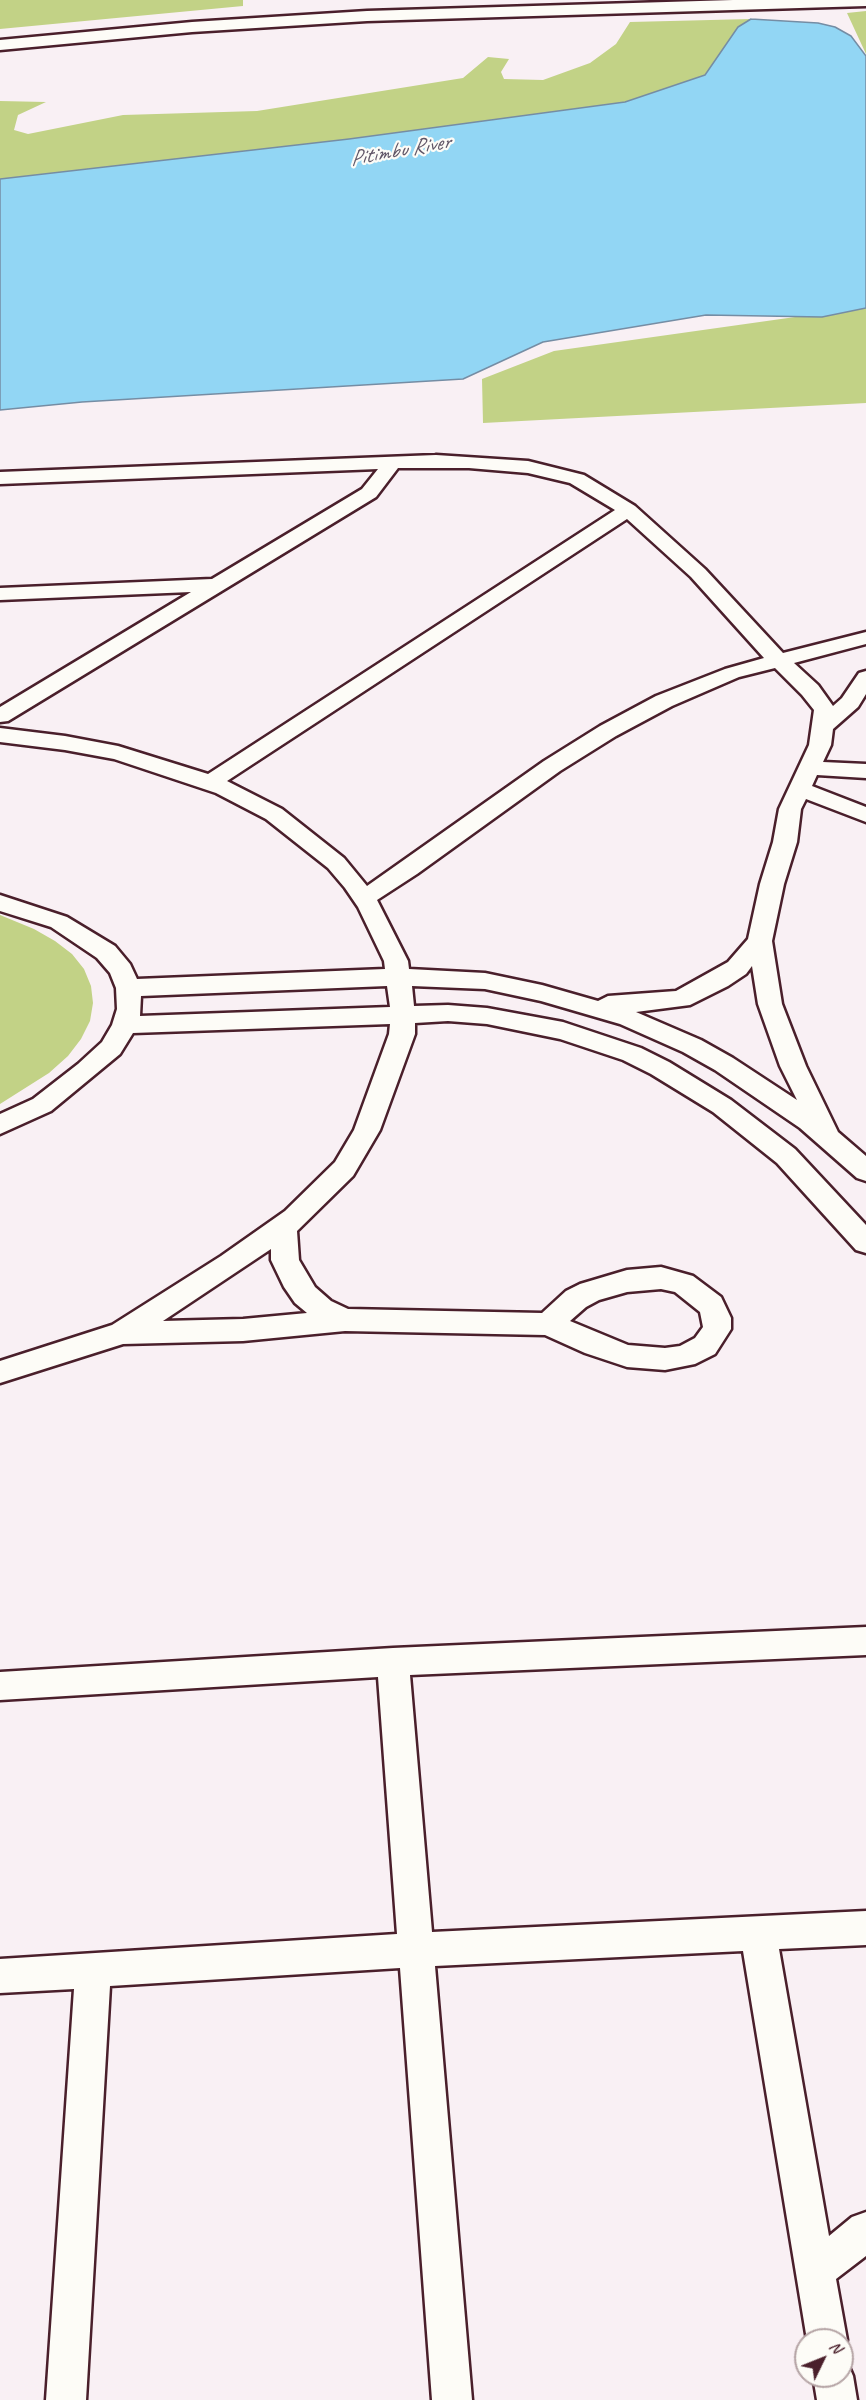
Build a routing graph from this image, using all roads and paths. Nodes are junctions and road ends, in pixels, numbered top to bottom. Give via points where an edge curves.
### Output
1 (529, 0) edge
2 (866, 1) edge
3 (709, 3) edge
4 (0, 37) edge
5 (0, 45) edge
6 (392, 463) junction
7 (0, 478) edge
8 (628, 510) junction
9 (219, 585) junction
10 (0, 594) edge
11 (866, 638) edge
12 (779, 660) junction
13 (866, 677) edge
14 (0, 716) edge
15 (824, 726) junction
16 (0, 735) edge
17 (809, 767) junction
18 (866, 771) edge
19 (209, 783) junction
20 (800, 789) junction
21 (866, 815) edge
22 (364, 898) junction
23 (0, 903) edge
24 (760, 941) junction
25 (399, 977) junction
26 (128, 988) junction
27 (569, 1000) junction
28 (403, 1014) junction
29 (125, 1024) junction
30 (0, 1125) edge
31 (827, 1136) junction
32 (866, 1172) edge
33 (284, 1226) junction
34 (866, 1243) edge
35 (345, 1320) junction
36 (548, 1324) junction
37 (122, 1333) junction
38 (0, 1372) edge
39 (866, 1641) edge
40 (393, 1662) junction
41 (0, 1686) edge
42 (866, 1928) edge
43 (758, 1932) junction
44 (415, 1950) junction
45 (93, 1970) junction
46 (0, 1976) edge
47 (866, 2231) edge
48 (817, 2270) junction
49 (825, 2328) edge
50 (66, 2400) edge
51 (452, 2400) edge

1 - 4 main road via 266,13
2 - 3 main road
3 - 5 main road via 343,17
6 - 7 street
6 - 8 street via 479,463 554,472 577,479
6 - 9 street via 369,493
8 - 12 street via 698,573
8 - 19 street
9 - 10 street
9 - 14 street
11 - 12 street
12 - 15 street via 825,710
12 - 22 street via 688,690 608,731 519,788
13 - 15 street via 850,702
15 - 17 street
16 - 19 street via 118,753
17 - 18 street
17 - 20 street
19 - 22 street via 274,814 303,835 336,863
20 - 21 street
20 - 24 street via 790,809
22 - 25 street via 387,940
23 - 26 street via 59,922 84,936 122,970
24 - 27 street via 737,968 681,999 628,1004
24 - 31 street via 770,1004 793,1066
25 - 26 street
25 - 27 street via 485,981
25 - 28 street
26 - 29 street
27 - 31 street via 629,1018 692,1046 757,1085
28 - 29 street
28 - 33 street via 402,1034 367,1130 344,1168
28 - 34 street via 448,1012 525,1022 600,1042 660,1068 754,1129 812,1182
29 - 30 street via 111,1048 87,1070 42,1105
31 - 32 street
33 - 35 street via 285,1260 294,1280 321,1309
33 - 37 street
35 - 36 street
35 - 37 street via 243,1330
36 - 36 street via 595,1346 646,1359 685,1356 705,1346 717,1329 717,1318 711,1305 697,1292 683,1283 661,1278 627,1281 590,1292
37 - 38 street
39 - 40 street
40 - 41 street
40 - 44 street
42 - 43 street
43 - 44 street
43 - 48 street
44 - 45 street
44 - 51 street
45 - 46 street
45 - 50 street
47 - 48 street
48 - 49 street

